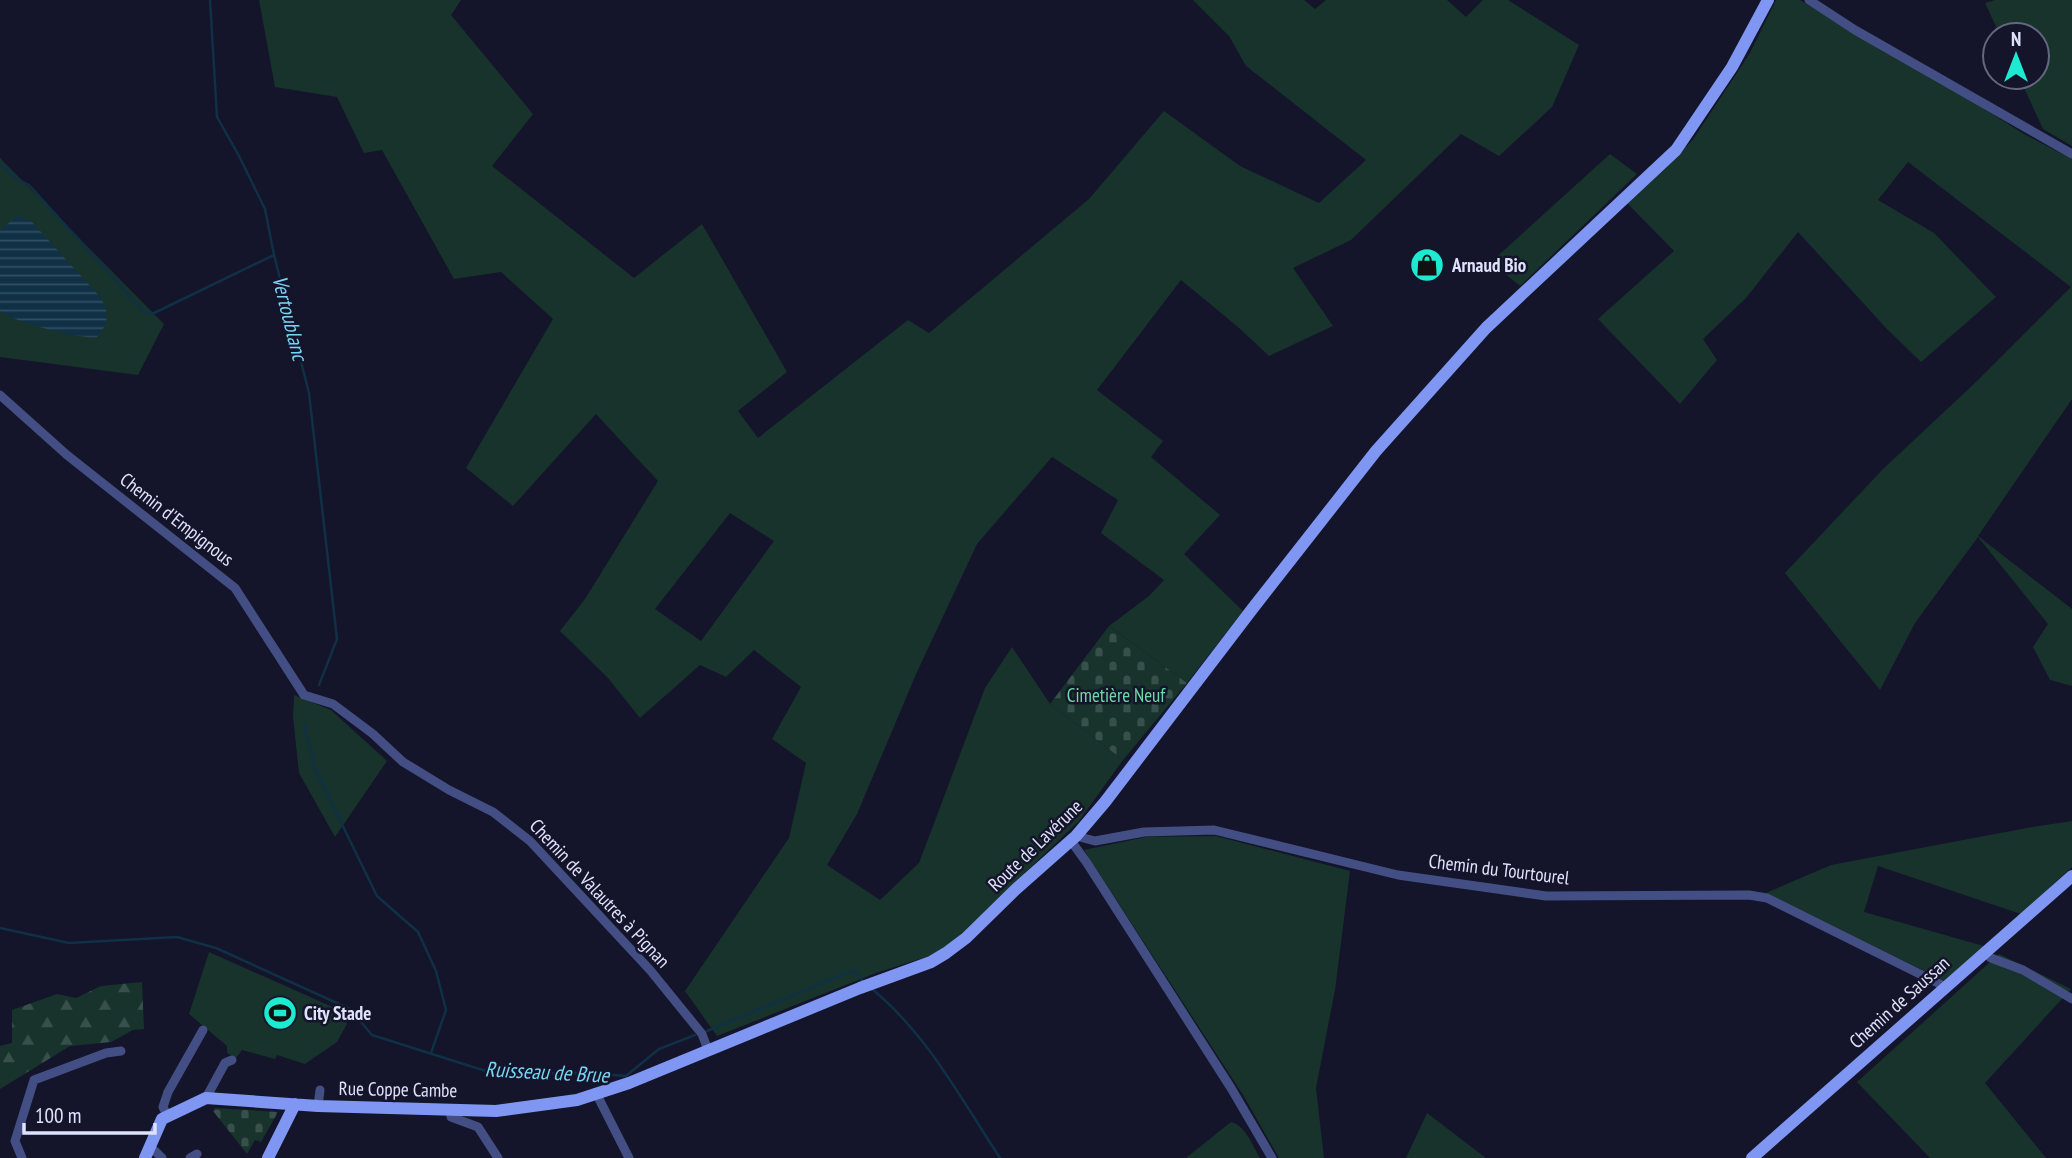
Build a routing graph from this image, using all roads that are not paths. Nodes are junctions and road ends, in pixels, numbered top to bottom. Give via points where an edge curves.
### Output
1 (1768, 0) edge
2 (1809, 0) edge
3 (2072, 154) edge
4 (0, 396) edge
5 (304, 695) joint
6 (1073, 839) junction
7 (2072, 876) edge
8 (1984, 953) junction
9 (1946, 987) junction
10 (2072, 999) edge
11 (203, 1030) dead end
12 (708, 1050) junction
13 (121, 1051) dead end
14 (232, 1060) dead end
15 (629, 1083) joint
16 (320, 1090) dead end
17 (597, 1095) junction
18 (206, 1098) junction
19 (295, 1104) junction
20 (318, 1106) junction
21 (450, 1109) junction
22 (167, 1115) junction
23 (147, 1154) edge
24 (22, 1158) edge
25 (162, 1158) edge
26 (268, 1158) edge
27 (498, 1158) edge
28 (629, 1158) edge
29 (1272, 1158) edge
30 (1752, 1158) edge

1 - 6 street, Route de Lavérune via 1732,68 1676,150 1486,328 1376,451
2 - 3 street
4 - 5 street, Chemin d'Empignous via 235,588
5 - 12 street, Chemin de Valautres à Pignan via 333,704 403,762 493,812 530,841 664,987 702,1034
6 - 9 street, Chemin du Tourtourel via 1214,831 1398,874 1546,896 1749,895 1766,898
6 - 12 street, Route de Lavérune via 958,944 931,962
6 - 29 street
7 - 8 street, Chemin de Saussan
8 - 9 street, Chemin de Saussan
8 - 10 street
9 - 30 street, Chemin de Saussan
11 - 22 street via 168,1092 163,1107
12 - 15 street, Route de Lavérune
13 - 24 street via 34,1080 15,1141
14 - 18 street via 225,1063
15 - 17 street, Rue Coppe Cambe
16 - 20 street
17 - 21 street, Rue Coppe Cambe via 496,1111
17 - 28 street
18 - 19 street, Rue Coppe Cambe
18 - 22 street, Rue Coppe Cambe
19 - 20 street, Rue Coppe Cambe
19 - 26 street
20 - 21 street, Rue Coppe Cambe
21 - 27 street via 451,1116 478,1127
22 - 23 street
23 - 25 street via 155,1151

